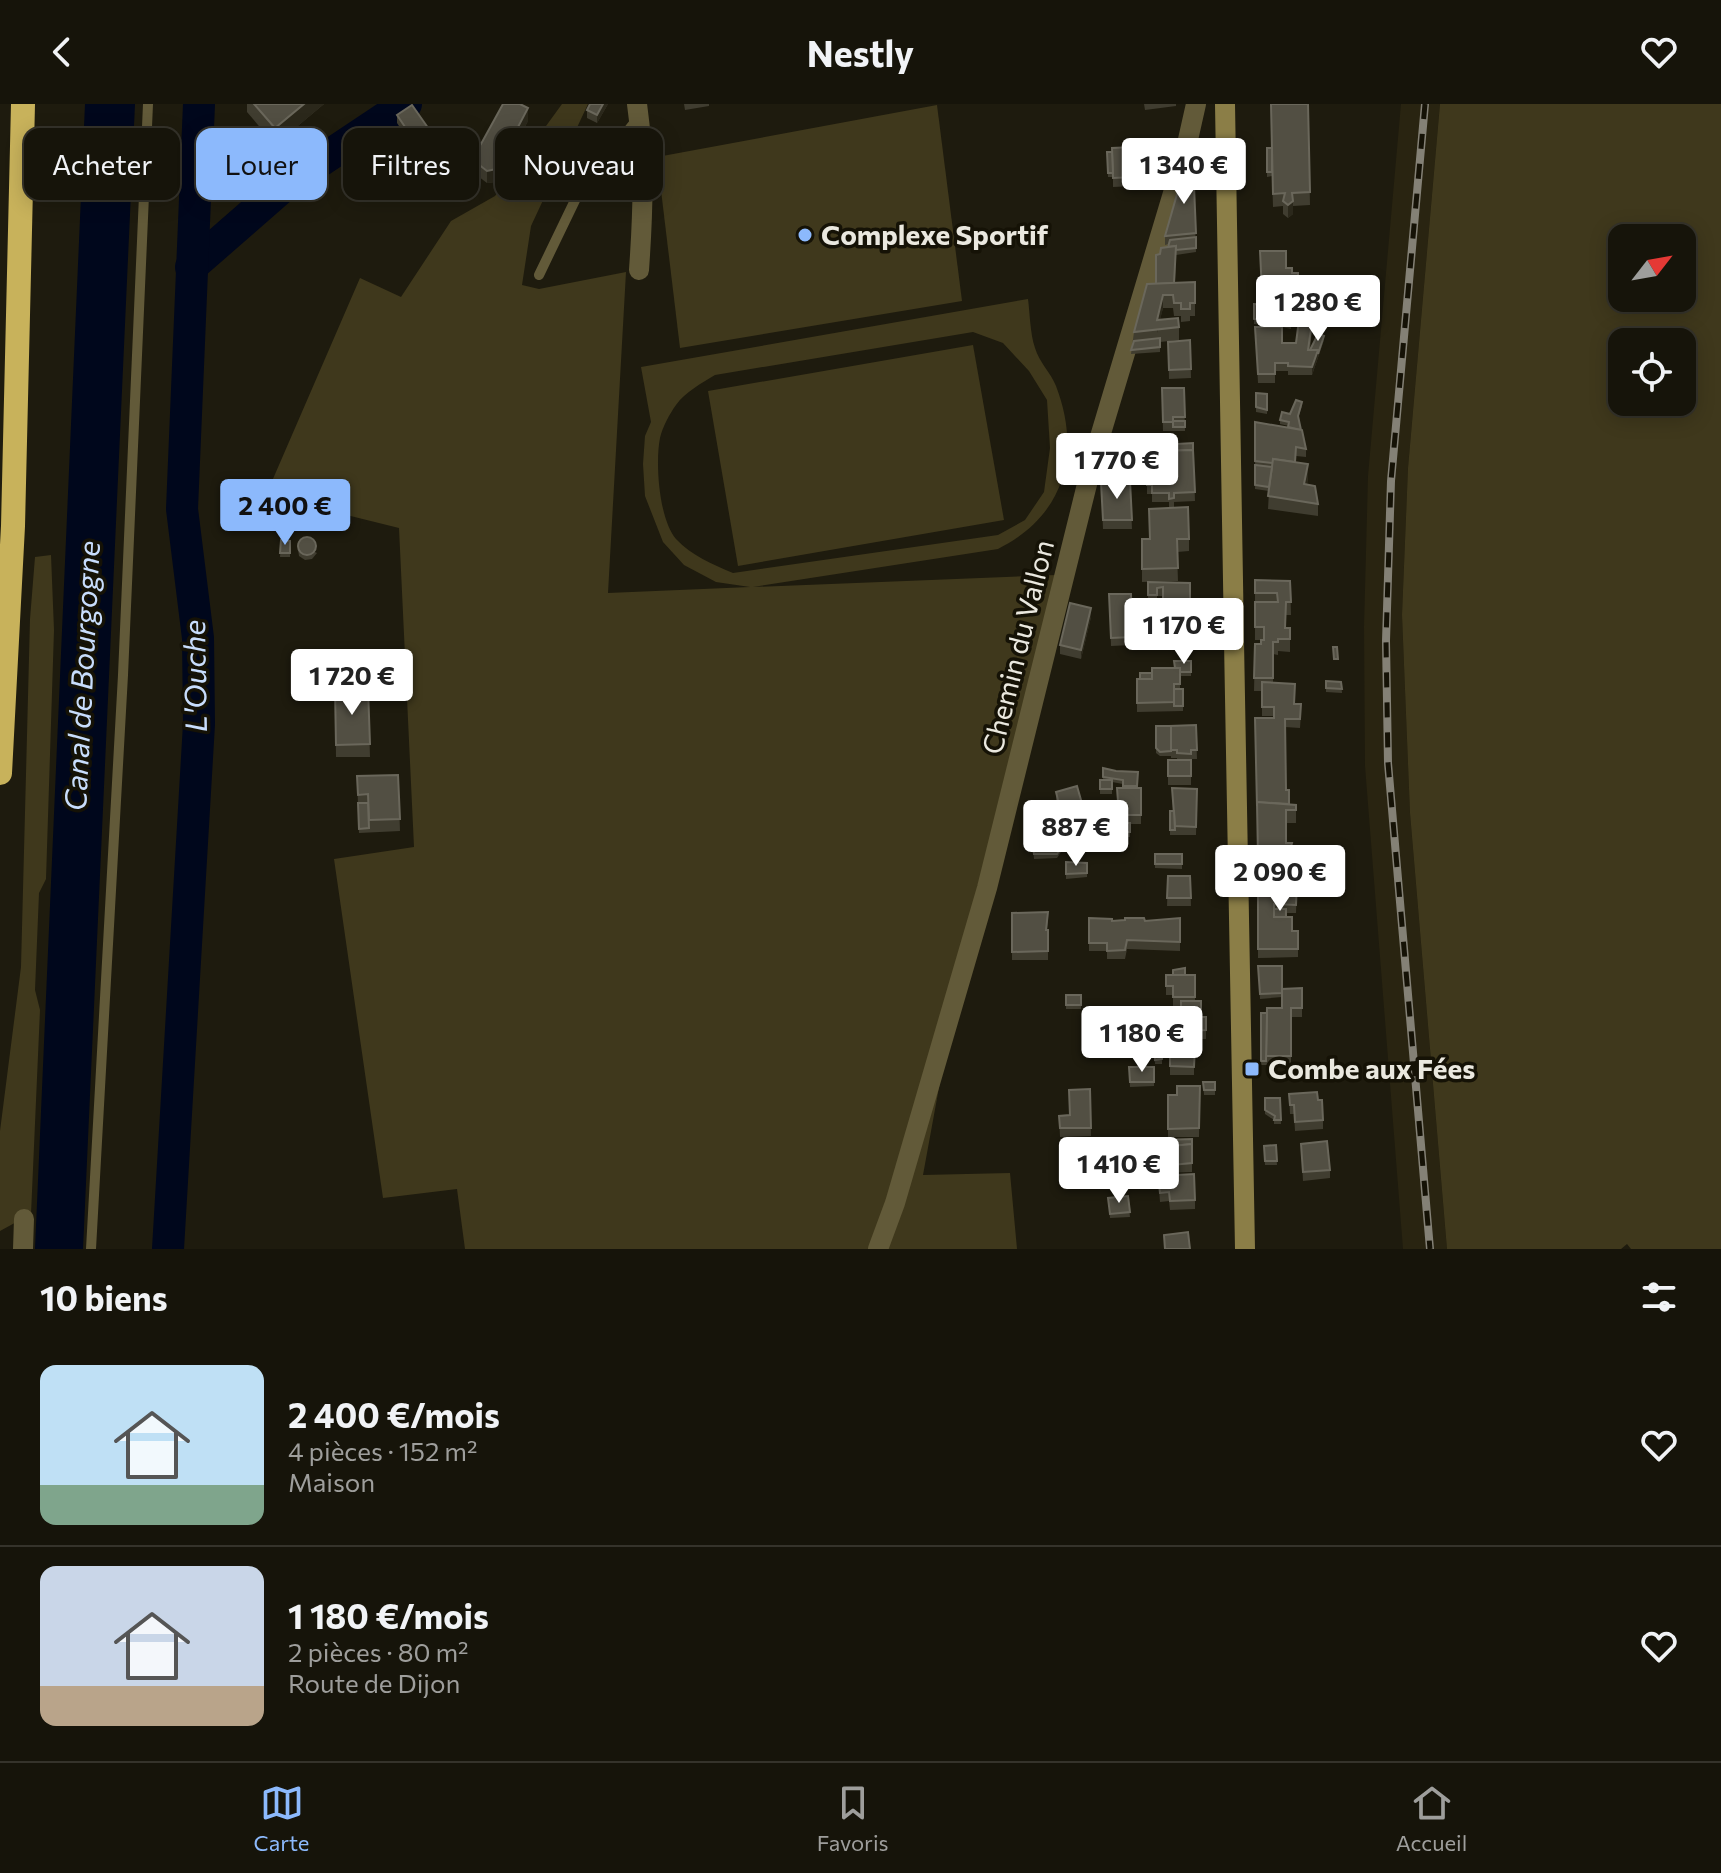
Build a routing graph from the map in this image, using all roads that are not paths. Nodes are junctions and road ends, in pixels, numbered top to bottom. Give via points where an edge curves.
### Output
1 (26, 104) edge
2 (148, 104) edge
3 (1196, 104) edge
4 (1225, 104) edge
5 (638, 110) edge
6 (639, 270) dead end
7 (539, 275) dead end
8 (0, 773) edge
9 (24, 1219) dead end
10 (23, 1249) edge
11 (91, 1249) edge
12 (878, 1249) edge
13 (1245, 1249) edge

1 - 8 highway
2 - 11 lane
3 - 12 street, Chemin du Vallon via 1093,460 987,888
4 - 13 main road
5 - 6 street via 644,190
5 - 7 lane via 579,192
9 - 10 street

